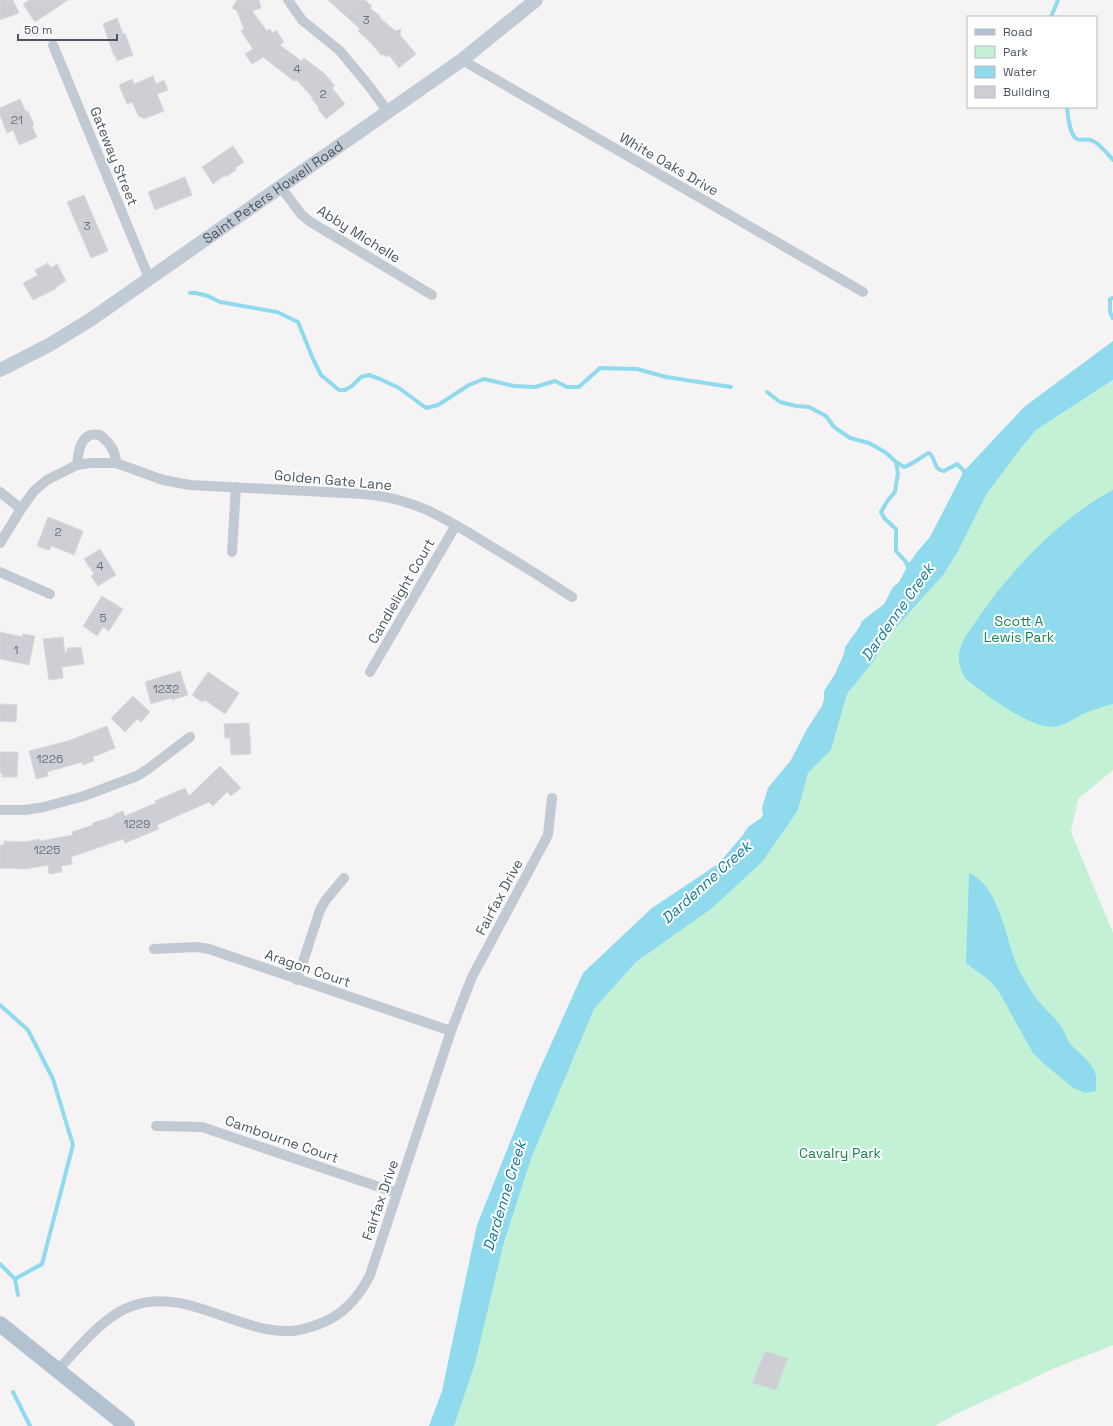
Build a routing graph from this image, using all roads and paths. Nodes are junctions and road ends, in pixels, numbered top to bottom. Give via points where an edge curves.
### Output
1 (288, 0) edge
2 (536, 0) edge
3 (53, 45) dead end
4 (462, 60) junction
5 (388, 112) junction
6 (280, 186) junction
7 (149, 278) junction
8 (863, 292) dead end
9 (432, 295) dead end
10 (0, 370) edge
11 (116, 463) junction
12 (77, 466) junction
13 (236, 487) junction
14 (0, 492) edge
15 (21, 509) junction
16 (456, 525) junction
17 (0, 543) edge
18 (232, 552) dead end
19 (0, 572) edge
20 (50, 594) dead end
21 (572, 597) dead end
22 (370, 672) dead end
23 (190, 737) dead end
24 (552, 798) dead end
25 (0, 810) edge
26 (344, 878) dead end
27 (154, 949) dead end
28 (297, 980) junction
29 (451, 1031) junction
30 (156, 1126) dead end
31 (397, 1193) junction
32 (0, 1324) edge
33 (57, 1371) junction
34 (127, 1426) edge

1 - 5 street via 302,20 340,51
2 - 4 main road, Saint Peters Howell Road
3 - 7 street, Gateway Street
4 - 5 main road, Saint Peters Howell Road
4 - 8 street, White Oaks Drive
5 - 6 main road, Saint Peters Howell Road
6 - 7 main road, Saint Peters Howell Road
6 - 9 street, Abby Michelle via 300,214 309,221
7 - 10 main road, Saint Peters Howell Road via 70,333
11 - 12 street, Golden Gate Lane via 90,462
11 - 12 street via 116,455 106,440 100,435 90,435 79,450
11 - 13 street, Golden Gate Lane via 175,482
12 - 15 street, Golden Gate Lane via 47,480 34,491
13 - 16 street, Golden Gate Lane via 379,495 428,510
13 - 18 street
14 - 15 street
15 - 17 street, Golden Gate Lane
16 - 21 street, Golden Gate Lane
16 - 22 street, Candlelight Court
19 - 20 street
23 - 25 street via 137,776 44,808
24 - 29 street, Fairfax Drive via 548,835 472,977
26 - 28 street via 320,910
27 - 28 street, Aragon Court via 209,949
28 - 29 street, Aragon Court
29 - 31 street, Fairfax Drive
30 - 31 street, Cambourne Court via 202,1127
31 - 33 street, Fairfax Drive via 370,1275 356,1298 327,1321 290,1331 272,1330 178,1302 146,1303 118,1312
32 - 33 main road
33 - 34 main road

